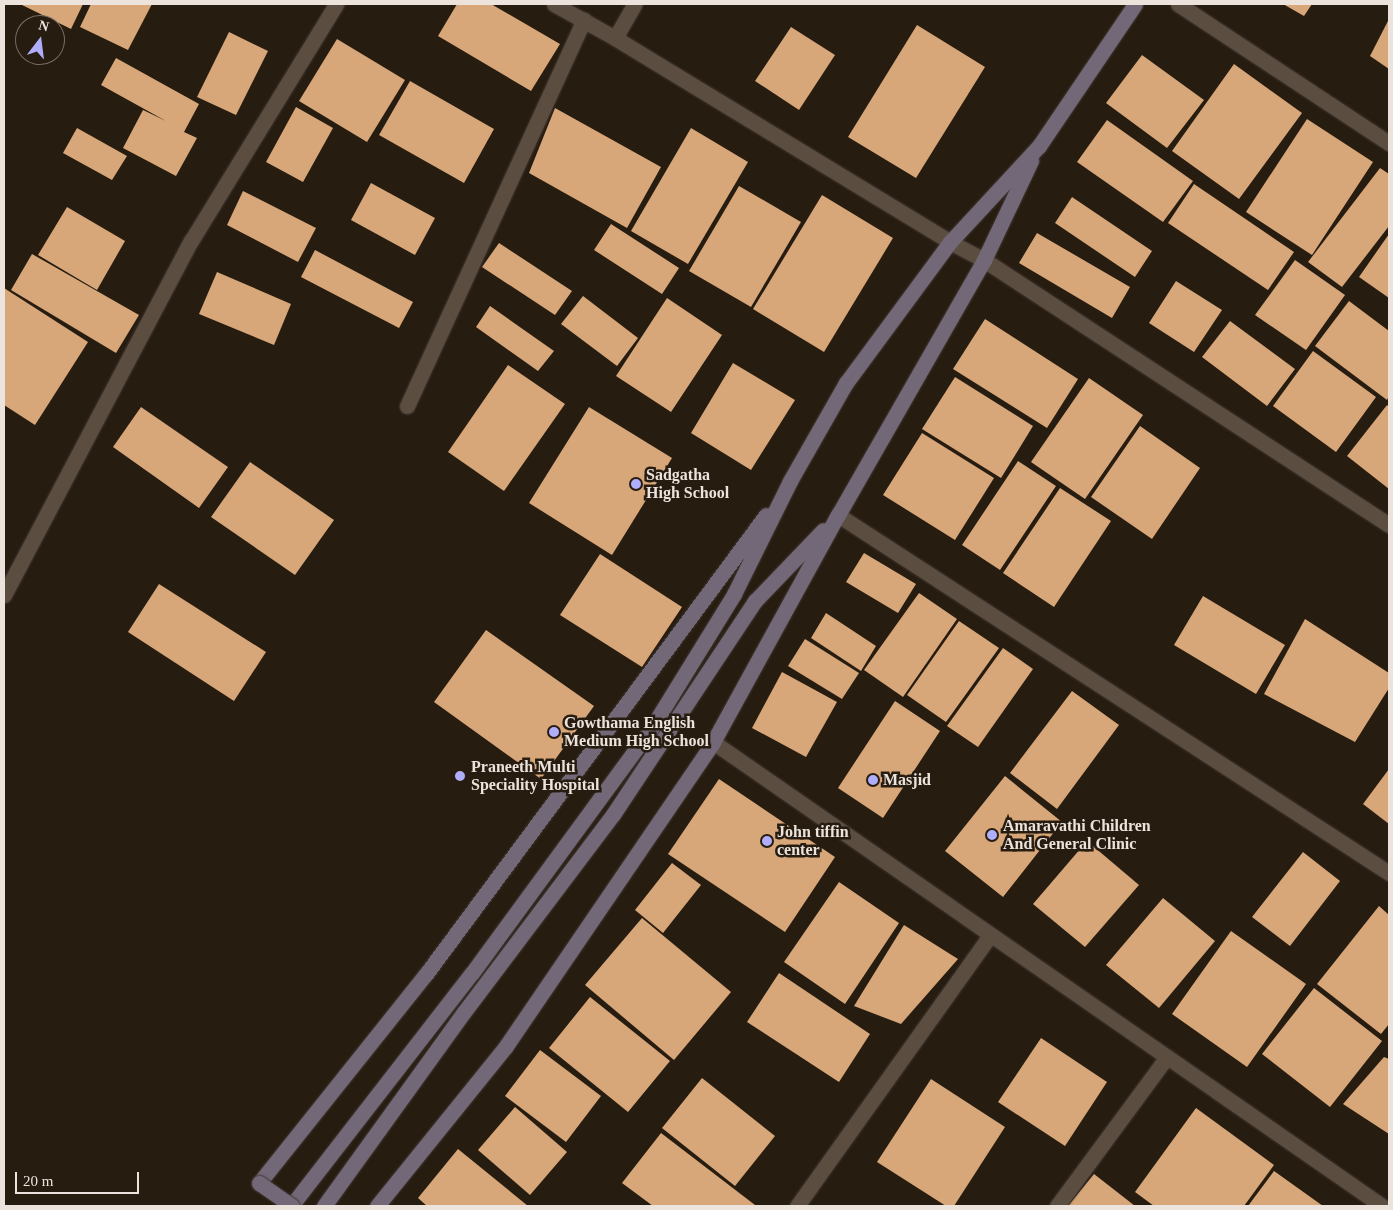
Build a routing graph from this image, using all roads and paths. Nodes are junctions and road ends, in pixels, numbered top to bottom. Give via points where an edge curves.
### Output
1 (336, 4) edge
2 (554, 4) edge
3 (634, 4) edge
4 (1135, 4) edge
5 (1178, 4) edge
6 (584, 20) junction
7 (616, 38) junction
8 (1389, 143) edge
9 (1038, 146) junction
10 (950, 242) junction
11 (984, 260) junction
12 (406, 406) dead end
13 (790, 482) junction
14 (838, 515) junction
15 (1389, 525) edge
16 (4, 595) edge
17 (713, 742) junction
18 (1389, 873) edge
19 (990, 935) junction
20 (1167, 1057) junction
21 (1362, 1201) edge
22 (292, 1206) edge
23 (324, 1206) edge
24 (377, 1206) edge
25 (797, 1206) edge
26 (1057, 1206) edge
27 (1382, 1206) edge

1 - 16 street via 191,240
2 - 6 street
3 - 7 street
4 - 9 street
5 - 8 street
6 - 7 street
6 - 12 street
7 - 10 street
9 - 10 street
9 - 11 street
10 - 11 street
10 - 13 street via 846,383
11 - 14 street
11 - 15 street
13 - 22 street via 734,594 652,727 472,973
13 - 22 street, bridge via 426,974 259,1183
14 - 17 street
14 - 18 street
14 - 23 street via 755,602 614,812
17 - 19 street
17 - 24 street via 506,1046
19 - 20 street
19 - 25 street
20 - 21 street
20 - 26 street
21 - 27 street

